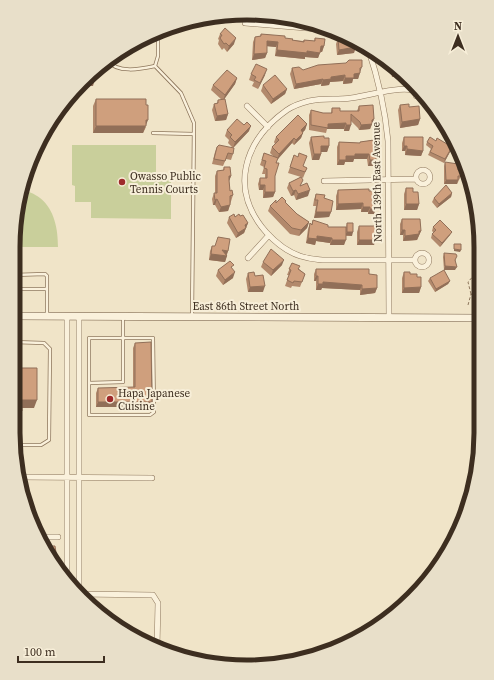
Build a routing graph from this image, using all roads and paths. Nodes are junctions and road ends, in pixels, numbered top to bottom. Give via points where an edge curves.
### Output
1 (245, 20) edge
2 (303, 27) edge
3 (158, 38) edge
4 (370, 56) edge
5 (112, 65) edge
6 (155, 66) junction
7 (411, 89) edge
8 (381, 92) junction
9 (247, 106) dead end
10 (268, 127) junction
11 (153, 133) dead end
12 (194, 134) junction
13 (416, 179) dead end
14 (389, 180) junction
15 (324, 181) dead end
16 (269, 235) junction
17 (248, 258) dead end
18 (388, 260) junction
19 (415, 260) dead end
20 (20, 275) edge
21 (474, 275) edge
22 (47, 289) junction
23 (20, 290) edge
24 (470, 294) junction
25 (474, 296) edge
26 (468, 305) dead end
27 (20, 316) edge
28 (48, 316) junction
29 (67, 316) junction
30 (79, 316) junction
31 (123, 316) junction
32 (192, 316) junction
33 (389, 318) junction
34 (474, 318) edge
35 (124, 338) junction
36 (20, 342) edge
37 (89, 383) junction
38 (20, 445) edge
39 (24, 477) edge
40 (67, 478) junction
41 (79, 478) junction
42 (152, 478) dead end
43 (45, 536) edge
44 (58, 536) dead end
45 (67, 571) edge
46 (79, 586) edge
47 (86, 594) edge
48 (157, 642) edge

1 - 2 street
3 - 6 lane
4 - 8 street, North 139th East Avenue
5 - 6 lane via 124,69
6 - 12 lane via 181,93 194,123
7 - 8 street
8 - 10 street via 304,102 288,110
8 - 14 street, North 139th East Avenue via 387,134
9 - 10 street
10 - 16 street via 249,154 245,181 250,208
11 - 12 lane
12 - 32 lane
13 - 14 street
14 - 15 street
14 - 18 street, North 139th East Avenue
16 - 17 street
16 - 18 street via 290,251 309,259
18 - 19 street
18 - 33 street, North 139th East Avenue
20 - 22 lane via 45,274
21 - 24 path via 468,282
22 - 23 lane
22 - 28 lane
24 - 25 path
24 - 26 path
27 - 28 main road, East 86th Street North
28 - 29 main road, East 86th Street North
29 - 30 main road, East 86th Street North
29 - 40 street
30 - 31 main road, East 86th Street North
30 - 41 street
31 - 32 main road, East 86th Street North
31 - 35 lane
32 - 33 main road, East 86th Street North
33 - 34 main road, East 86th Street North
35 - 37 lane via 123,382
35 - 37 lane via 88,338
35 - 37 lane via 153,338 154,412 150,415 89,415
36 - 38 lane via 44,343 50,350 49,440 41,445
39 - 40 street
40 - 41 street
40 - 45 street
41 - 42 street
41 - 46 street
43 - 44 street
47 - 48 street via 153,595 158,603

